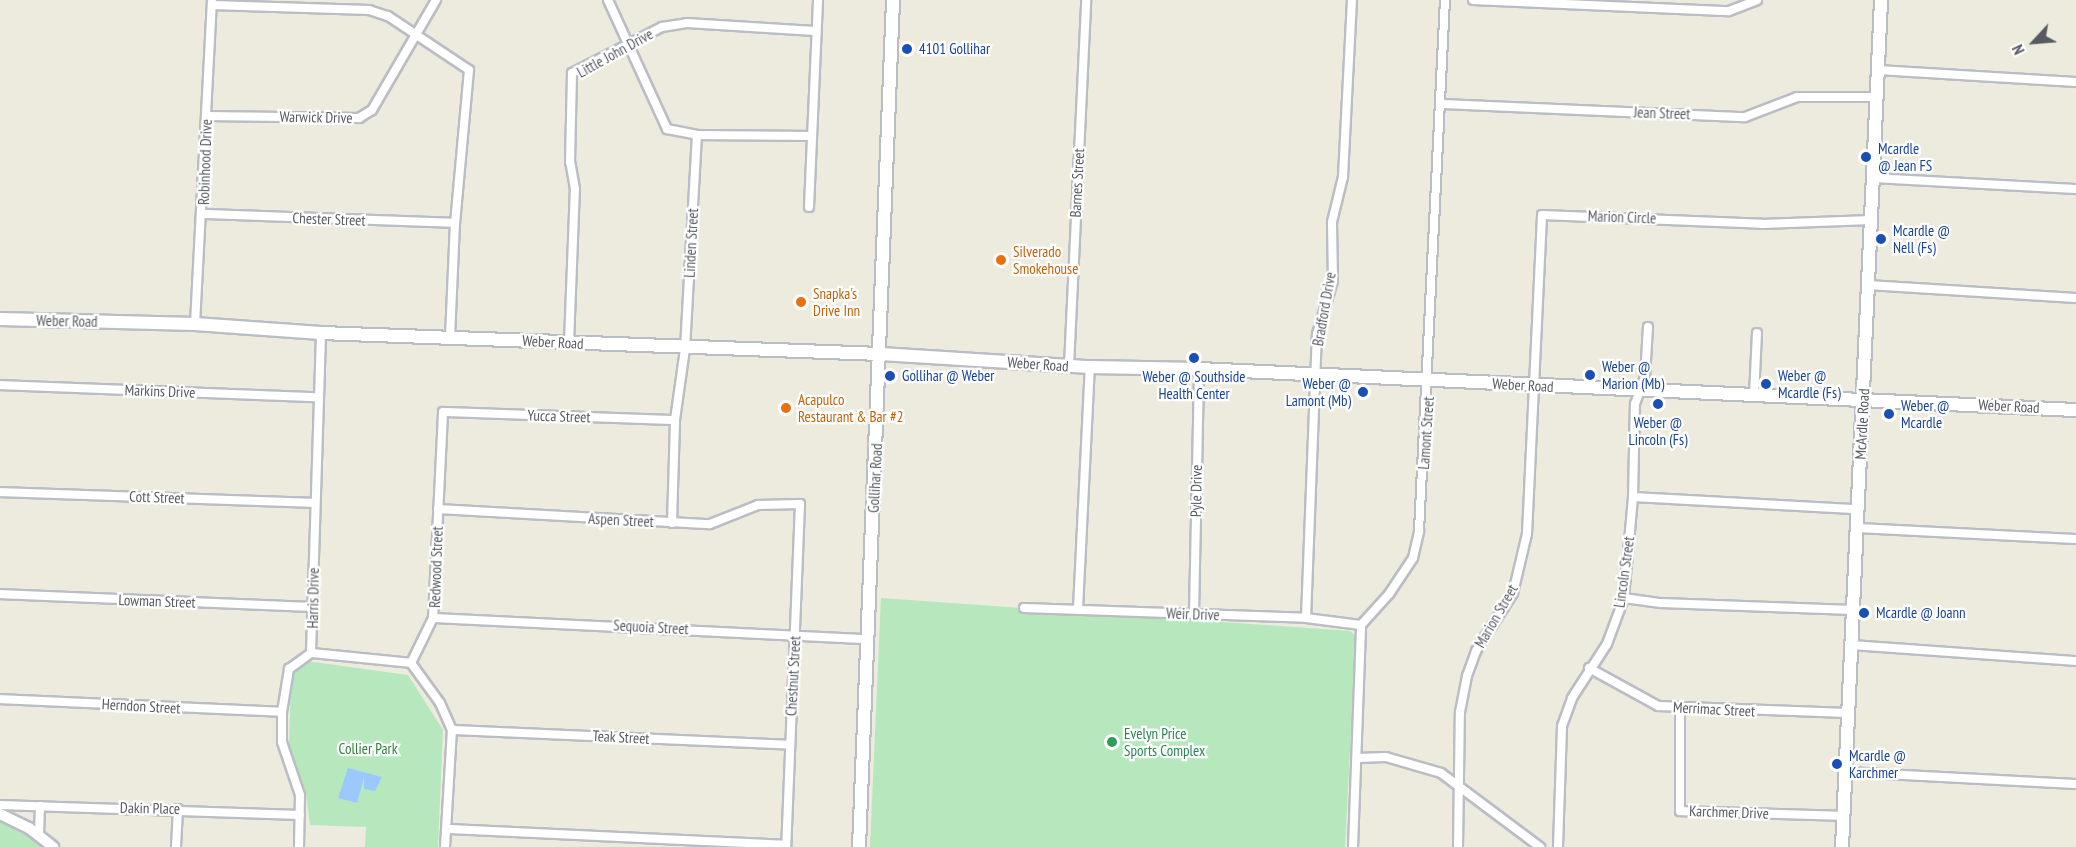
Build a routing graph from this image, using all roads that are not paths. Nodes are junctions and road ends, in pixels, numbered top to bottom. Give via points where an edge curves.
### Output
1 (436, 0) edge
2 (608, 0) edge
3 (818, 0) edge
4 (893, 0) edge
5 (1086, 0) edge
6 (1352, 0) edge
7 (1445, 0) edge
8 (1473, 0) edge
9 (1757, 0) edge
10 (1881, 0) edge
11 (212, 2) edge
12 (815, 30) junction
13 (416, 35) junction
14 (628, 46) junction
15 (1878, 70) junction
16 (2076, 82) edge
17 (1877, 97) junction
18 (1443, 104) junction
19 (207, 116) junction
20 (697, 135) junction
21 (810, 136) junction
22 (1873, 178) junction
23 (2076, 189) edge
24 (809, 207) dead end
25 (203, 214) junction
26 (1871, 220) junction
27 (455, 224) junction
28 (1868, 285) junction
29 (2076, 298) edge
30 (0, 319) edge
31 (195, 324) junction
32 (1648, 327) dead end
33 (321, 333) junction
34 (1757, 333) dead end
35 (450, 336) junction
36 (569, 343) junction
37 (685, 349) junction
38 (880, 354) junction
39 (1069, 366) junction
40 (1090, 367) junction
41 (1199, 369) junction
42 (1316, 374) junction
43 (1429, 381) junction
44 (0, 385) edge
45 (1534, 385) junction
46 (1639, 391) junction
47 (1754, 396) junction
48 (319, 397) junction
49 (1863, 398) junction
50 (2076, 410) edge
51 (443, 412) joint
52 (675, 420) junction
53 (0, 492) edge
54 (1633, 497) junction
55 (314, 503) junction
56 (800, 504) joint
57 (438, 509) junction
58 (1858, 510) junction
59 (672, 523) junction
60 (1857, 528) junction
61 (2076, 539) edge
62 (0, 594) edge
63 (1624, 598) junction
64 (314, 607) junction
65 (1024, 608) dead end
66 (1078, 609) junction
67 (1853, 610) junction
68 (1194, 614) junction
69 (433, 618) junction
70 (1306, 618) junction
71 (1361, 625) junction
72 (795, 634) junction
73 (868, 639) junction
74 (1852, 645) junction
75 (311, 653) junction
76 (2076, 661) edge
77 (411, 663) junction
78 (1589, 668) junction
79 (0, 699) edge
80 (1680, 709) junction
81 (282, 712) junction
82 (1848, 713) junction
83 (453, 730) junction
84 (789, 745) junction
85 (1357, 758) junction
86 (1846, 772) junction
87 (2076, 784) edge
88 (1459, 789) junction
89 (0, 805) edge
90 (40, 806) junction
91 (178, 809) junction
92 (0, 814) edge
93 (300, 814) junction
94 (1844, 816) junction
95 (448, 829) junction
96 (39, 835) junction
97 (786, 846) edge
98 (53, 847) edge
99 (176, 847) edge
100 (299, 847) edge
101 (445, 847) edge
102 (859, 847) edge
103 (1353, 847) edge
104 (1458, 847) edge
105 (1540, 847) edge
106 (1558, 847) edge
107 (1842, 847) edge

1 - 13 street
2 - 14 street
3 - 12 street
4 - 38 main road, Gollihar Road
5 - 39 street, Barnes Street
6 - 42 street, Bradford Drive via 1343,177 1332,222 1333,281 1317,334
7 - 18 street, Lamont Street
8 - 9 street via 1729,11
10 - 15 main road, McArdle Road
11 - 13 street via 369,10 388,16
11 - 19 street, Robinhood Drive
12 - 14 street, Little John Drive via 687,23 662,27
12 - 21 street
13 - 19 street, Warwick Drive via 372,110 359,118
13 - 27 street via 469,70
14 - 20 street via 667,129
14 - 36 street, Little John Drive via 572,73 570,162 575,189
15 - 16 street
15 - 17 main road, McArdle Road
17 - 18 street, Jean Street via 1797,97 1745,117
17 - 22 main road, McArdle Road
18 - 43 street, Lamont Street
19 - 25 street, Robinhood Drive
20 - 21 street
20 - 37 street, Linden Street
21 - 24 street
22 - 23 street
22 - 26 main road, McArdle Road
25 - 27 street, Chester Street
25 - 31 street, Robinhood Drive
26 - 28 main road, McArdle Road
26 - 45 street, Marion Circle via 1762,224 1542,214
27 - 35 street
28 - 29 street
28 - 49 main road, McArdle Road
30 - 31 main road, Weber Road
31 - 33 main road, Weber Road
32 - 46 street, Lincoln Street via 1645,377
33 - 35 main road, Weber Road
33 - 48 street, Harris Drive
34 - 47 street
35 - 36 main road, Weber Road
36 - 37 main road, Weber Road
37 - 38 main road, Weber Road
37 - 52 street, Linden Street
38 - 39 main road, Weber Road
38 - 73 main road, Gollihar Road
39 - 40 main road, Weber Road
40 - 41 main road, Weber Road
40 - 66 street
41 - 42 main road, Weber Road
41 - 68 street, Pyle Drive
42 - 43 main road, Weber Road
42 - 70 street, Bradford Drive
43 - 45 main road, Weber Road
43 - 71 street, Lamont Street via 1419,531 1413,558 1389,594
44 - 48 street, Markins Drive
45 - 46 main road, Weber Road
45 - 88 street, Marion Street via 1522,565 1513,593 1476,651 1467,676 1460,712
46 - 47 main road, Weber Road
46 - 54 street, Lincoln Street via 1635,404
47 - 49 main road, Weber Road
48 - 55 street, Harris Drive
49 - 50 main road, Weber Road
49 - 58 main road, McArdle Road
51 - 52 street, Yucca Street
51 - 57 street, Redwood Street
52 - 59 street, Linden Street
53 - 55 street, Cott Street
54 - 58 street
54 - 63 street, Lincoln Street
55 - 64 street, Harris Drive
56 - 59 street, Aspen Street via 758,505 710,524
56 - 72 street, Chestnut Street
57 - 59 street, Aspen Street
57 - 69 street, Redwood Street
58 - 60 main road, McArdle Road
60 - 61 street
60 - 67 main road, McArdle Road
62 - 64 street, Lowman Street
63 - 67 street via 1661,603
63 - 78 street, Lincoln Street via 1607,644
64 - 75 street, Harris Drive
65 - 66 street, Weir Drive
66 - 68 street, Weir Drive
67 - 74 main road, McArdle Road
68 - 70 street, Weir Drive
69 - 72 street, Sequoia Street
69 - 77 street, Redwood Street
70 - 71 street, Weir Drive
71 - 85 street
72 - 73 street, Sequoia Street
72 - 84 street, Chestnut Street
73 - 102 main road, Gollihar Road
74 - 76 street
74 - 82 main road, McArdle Road
75 - 77 street
75 - 81 street via 289,669
77 - 83 street via 440,703
78 - 80 street, Merrimac Street via 1635,696
78 - 106 street, Lincoln Street via 1562,726
79 - 81 street, Herndon Street
80 - 82 street, Merrimac Street
80 - 94 street, Karchmer Drive via 1680,811
81 - 93 street via 282,742 300,795
82 - 86 main road, McArdle Road
83 - 84 street, Teak Street
83 - 95 street
84 - 97 street, Chestnut Street
85 - 88 street via 1386,757 1414,764 1441,773
85 - 103 street
86 - 87 street
86 - 94 main road, McArdle Road
88 - 104 street, Marion Street
88 - 105 street
89 - 90 street, Dakin Place
90 - 91 street, Dakin Place
90 - 96 street
91 - 93 street, Dakin Place
91 - 99 street
92 - 96 street
93 - 100 street
94 - 107 main road, McArdle Road
95 - 97 street
95 - 101 street
96 - 98 street

